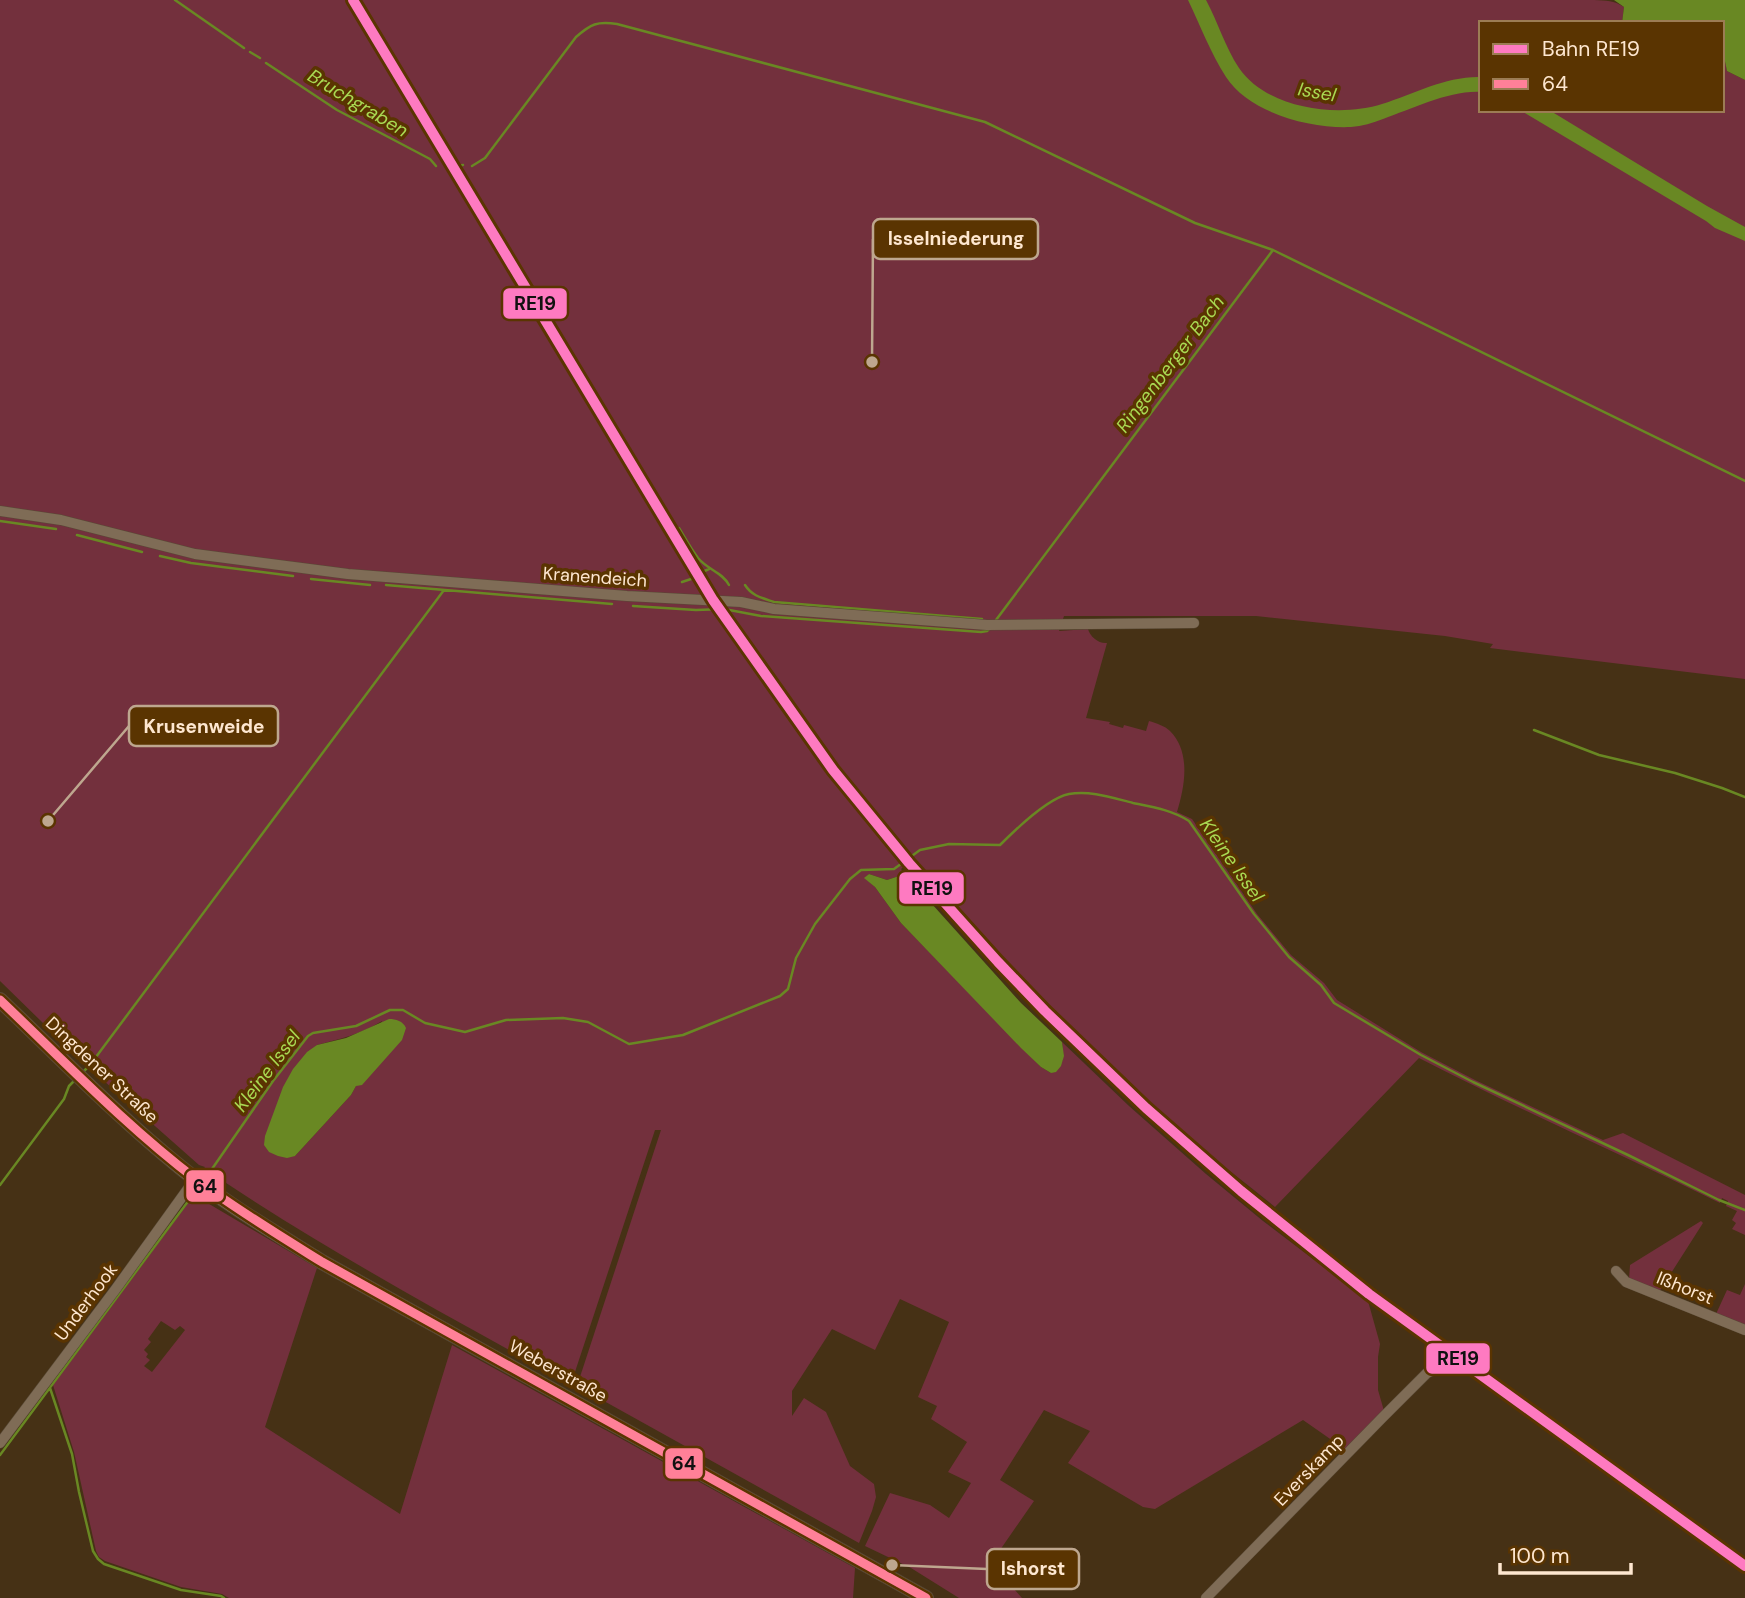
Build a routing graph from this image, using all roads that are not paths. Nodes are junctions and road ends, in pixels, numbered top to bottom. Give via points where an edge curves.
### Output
1 (0, 511) edge
2 (1194, 623) dead end
3 (0, 1000) edge
4 (179, 1166) joint
5 (195, 1179) junction
6 (1616, 1272) dead end
7 (1745, 1330) edge
8 (1438, 1368) dead end
9 (0, 1443) edge
10 (926, 1598) edge
11 (1206, 1598) edge

1 - 2 street, Kranendeich via 61,520 195,554 348,574 993,625
3 - 4 main road, Dingdener Straße
4 - 5 main road, Weberstraße
5 - 9 street, Underhook
5 - 10 main road, Weberstraße via 322,1262
6 - 7 street, Ißhorst via 1626,1282
8 - 11 street, Everskamp via 1427,1373

